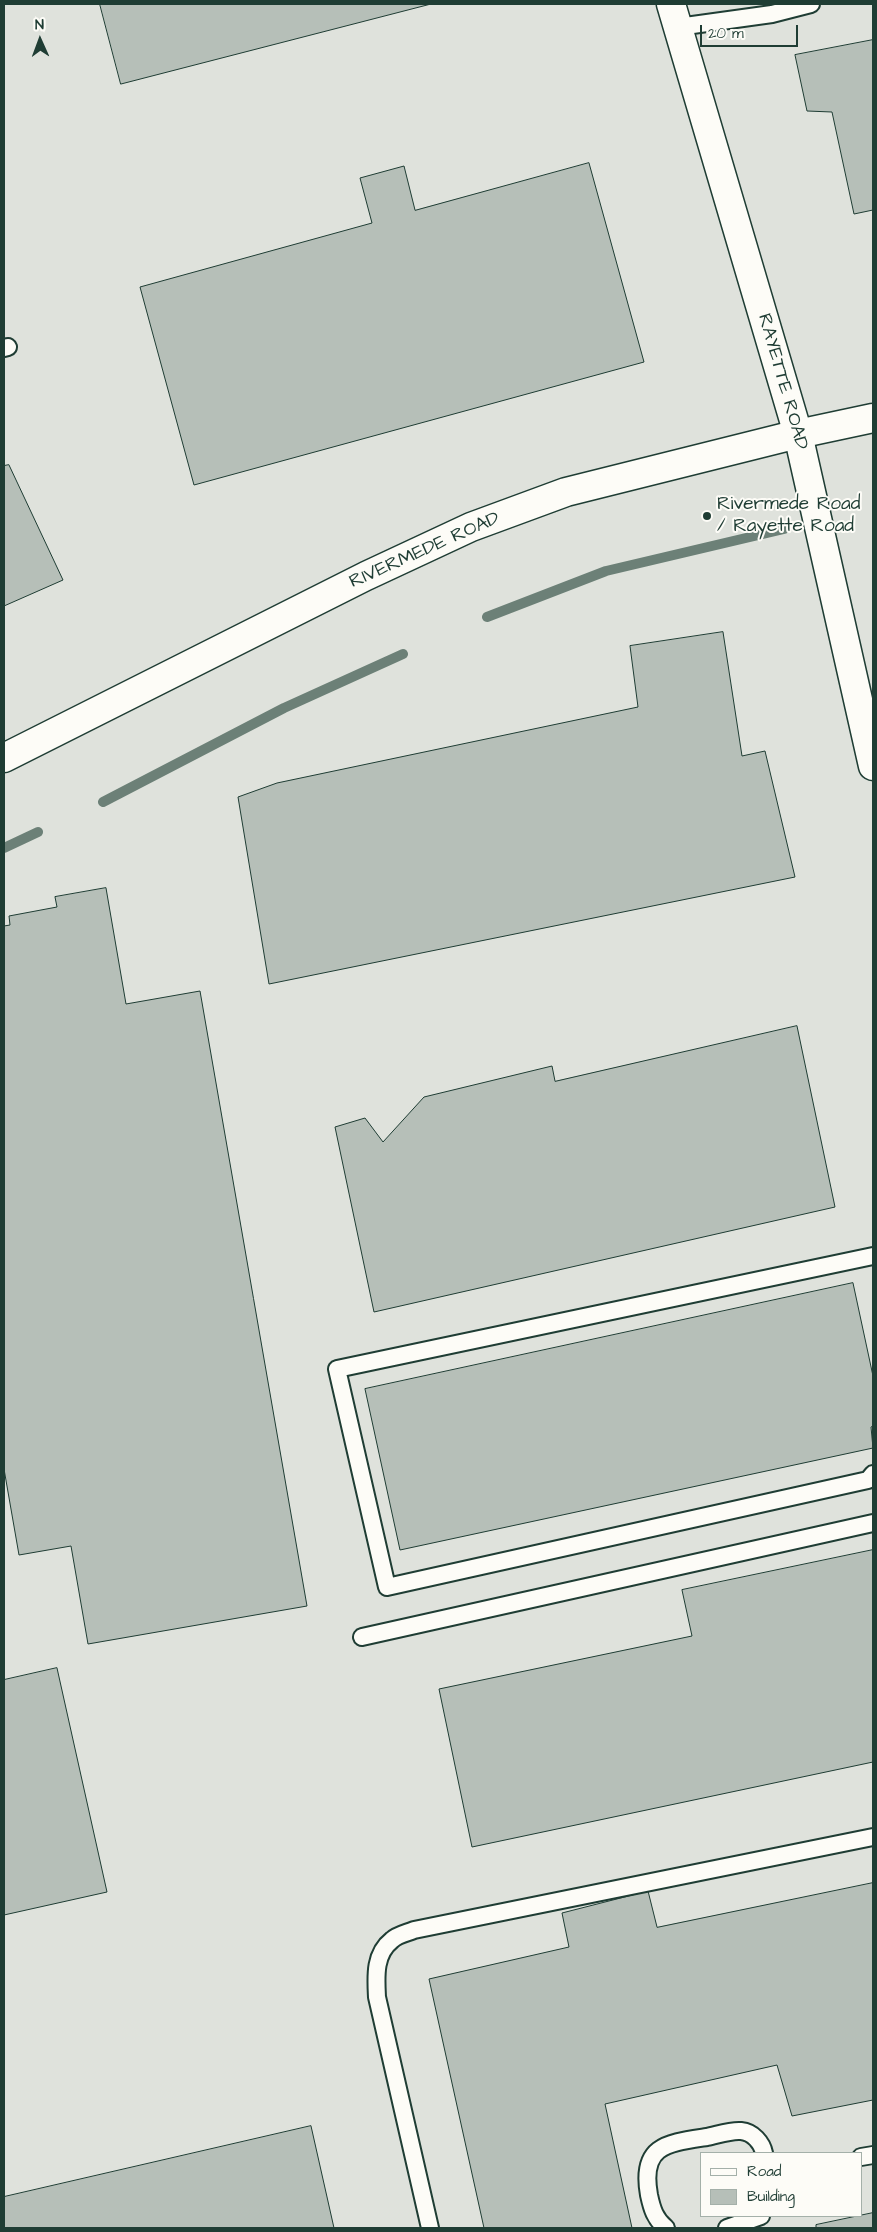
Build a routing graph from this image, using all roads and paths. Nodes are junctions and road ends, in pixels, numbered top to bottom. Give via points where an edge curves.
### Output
1 (811, 4) edge
2 (674, 15) edge
3 (873, 418) edge
4 (798, 434) junction
5 (4, 758) edge
6 (873, 766) edge
7 (873, 1259) edge
8 (873, 1474) edge
9 (873, 1523) edge
10 (362, 1637) dead end
11 (873, 1837) edge
12 (764, 2152) edge
13 (758, 2217) edge
14 (430, 2228) edge
15 (666, 2228) edge
16 (727, 2228) edge

1 - 2 lane via 772,14
2 - 4 street, RAYETTE ROAD
3 - 4 street, RIVERMEDE ROAD
4 - 5 street, RIVERMEDE ROAD via 566,492 472,527 366,576
4 - 6 street, RAYETTE ROAD
7 - 8 lane via 337,1369 388,1587 868,1480
9 - 10 lane
11 - 14 lane via 414,1930 392,1940 380,1955 376,1972 377,1997
12 - 15 lane via 754,2136 742,2131 670,2143 659,2149 648,2163 648,2186 657,2221
13 - 16 lane

